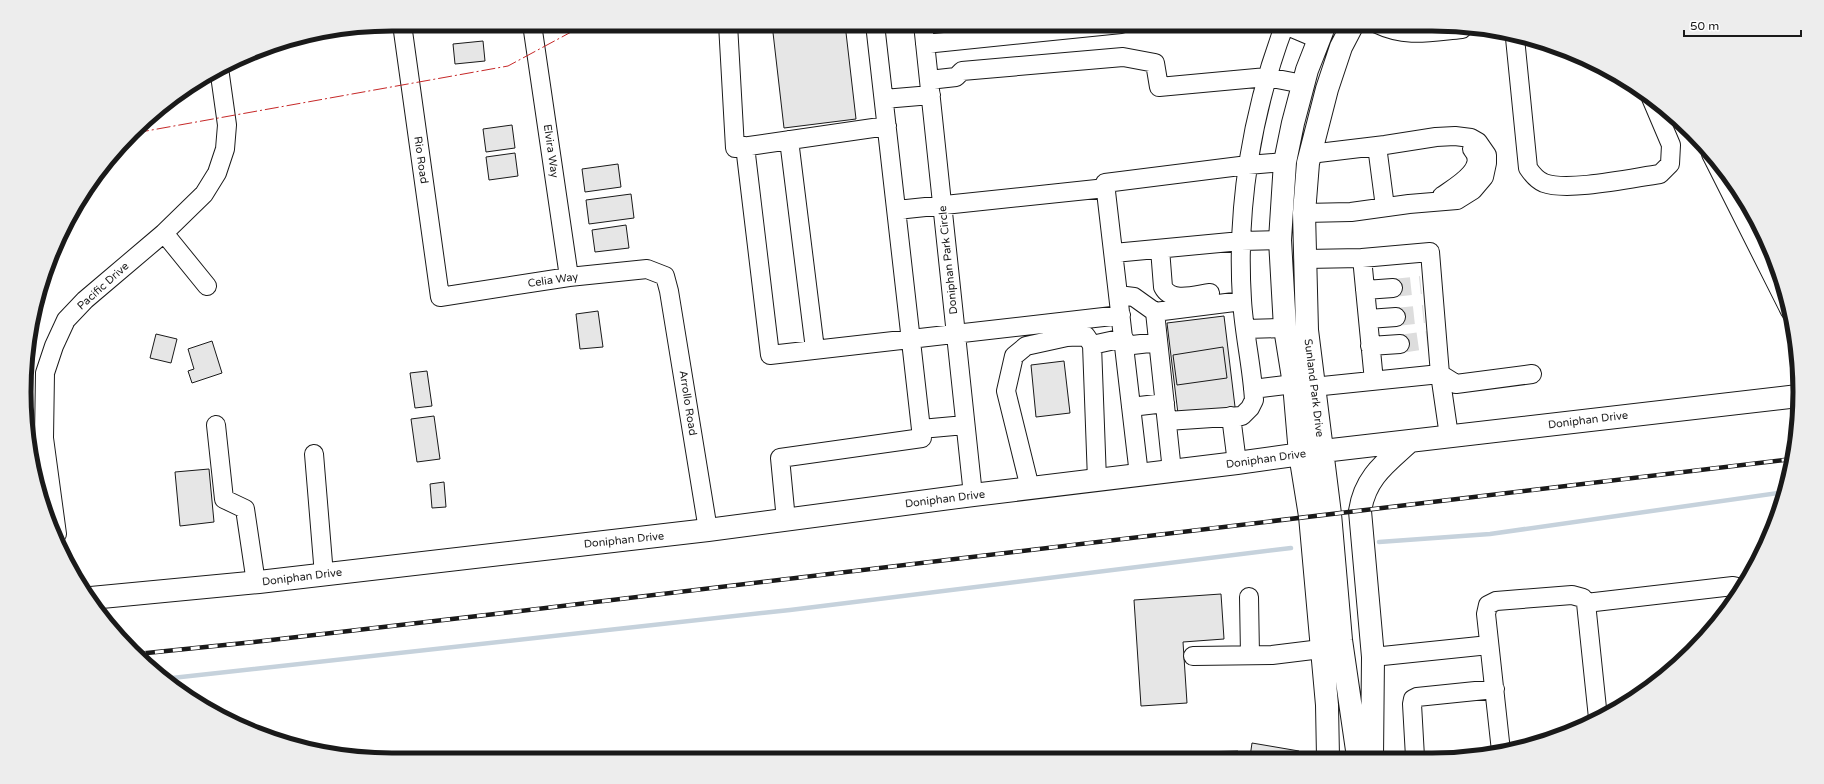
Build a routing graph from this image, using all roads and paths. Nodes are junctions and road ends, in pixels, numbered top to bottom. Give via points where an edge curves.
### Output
1 (403, 31) edge
2 (533, 31) edge
3 (728, 31) edge
4 (876, 31) edge
5 (924, 31) edge
6 (1052, 31) edge
7 (1283, 31) edge
8 (1322, 31) edge
9 (1350, 31) edge
10 (1392, 31) edge
11 (1415, 31) edge
12 (1515, 41) edge
13 (925, 44) junction
14 (220, 74) edge
15 (1267, 77) junction
16 (1303, 84) junction
17 (930, 87) junction
18 (884, 99) junction
19 (1656, 109) edge
20 (887, 126) junction
21 (789, 140) junction
22 (745, 146) junction
23 (1377, 146) junction
24 (1310, 154) junction
25 (1285, 162) junction
26 (1248, 165) junction
27 (1725, 181) edge
28 (1106, 188) junction
29 (942, 206) junction
30 (1385, 207) junction
31 (897, 210) junction
32 (1304, 213) junction
33 (164, 233) junction
34 (1280, 240) junction
35 (1241, 241) junction
36 (1160, 249) junction
37 (1114, 253) junction
38 (1362, 258) junction
39 (1305, 259) junction
40 (665, 276) joint
41 (569, 277) junction
42 (1776, 282) edge
43 (207, 286) dead end
44 (1393, 288) tunnel mouth
45 (1365, 290) junction
46 (1118, 295) junction
47 (1242, 296) junction
48 (440, 297) joint
49 (1155, 312) junction
50 (1121, 315) junction
51 (1396, 317) tunnel mouth
52 (1368, 319) junction
53 (1007, 328) junction
54 (1285, 328) junction
55 (1245, 329) junction
56 (1088, 333) junction
57 (956, 334) junction
58 (912, 339) junction
59 (1124, 342) junction
60 (1158, 342) junction
61 (1400, 344) tunnel mouth
62 (1370, 346) junction
63 (815, 349) junction
64 (1014, 356) junction
65 (1440, 374) junction
66 (1532, 374) dead end
67 (1374, 381) junction
68 (1303, 386) junction
69 (1253, 390) junction
70 (1793, 397) edge
71 (1165, 403) junction
72 (1132, 407) junction
73 (1231, 416) junction
74 (1167, 421) junction
75 (216, 425) dead end
76 (965, 425) junction
77 (921, 429) junction
78 (1449, 436) junction
79 (1410, 441) junction
80 (1323, 451) junction
81 (314, 454) dead end
82 (1300, 454) junction
83 (1237, 463) junction
84 (1172, 471) junction
85 (1140, 475) junction
86 (1097, 480) junction
87 (1030, 488) junction
88 (973, 495) junction
89 (786, 520) junction
90 (56, 523) edge
91 (708, 530) junction
92 (324, 574) junction
93 (256, 582) junction
94 (1736, 587) edge
95 (1249, 597) dead end
96 (95, 598) edge
97 (1586, 603) junction
98 (1489, 646) junction
99 (1321, 649) junction
100 (1250, 655) junction
101 (1193, 656) dead end
102 (1372, 657) junction
103 (1495, 688) junction
104 (1597, 713) edge
105 (1501, 746) edge
106 (1328, 753) edge
107 (1357, 753) edge
108 (1372, 753) edge
109 (1415, 753) edge

1 - 48 street, Rio Road
2 - 41 street, Elvira Way
3 - 22 street via 734,148
4 - 18 street
5 - 13 street, Doniphan Park Circle
6 - 13 street
7 - 15 street
8 - 16 main road, Sunland Park Drive
9 - 24 main road, Sunland Park Drive via 1341,47 1327,89
10 - 11 street
12 - 19 street via 1528,168 1533,176 1543,182 1563,187 1660,174 1670,164 1671,145
13 - 17 street, Doniphan Park Circle
14 - 33 street, Pacific Drive via 227,125 225,149 217,173 204,194
15 - 16 street
15 - 17 street via 1159,87 1155,63 1123,57 962,71 956,77
15 - 26 street
16 - 25 main road, Sunland Park Drive
17 - 18 street
17 - 29 street, Doniphan Park Circle
18 - 20 street
20 - 21 street
20 - 31 street
21 - 22 street
21 - 63 street
22 - 63 street via 770,355
23 - 24 street
23 - 30 street
23 - 30 street via 1436,137 1463,137 1478,142 1487,155 1484,177 1473,190 1457,200
24 - 32 main road, Sunland Park Drive
25 - 26 street
25 - 34 main road, Sunland Park Drive
26 - 28 street via 1106,183
26 - 35 street
27 - 42 street
28 - 29 street
28 - 37 street
29 - 31 street
29 - 57 street, Doniphan Park Circle
30 - 32 street via 1350,212
31 - 58 street
32 - 39 main road, Sunland Park Drive
33 - 43 street
33 - 90 street, Pacific Drive via 85,300 66,320 54,346 45,373 44,438
34 - 35 street
34 - 54 main road, Sunland Park Drive
35 - 36 street
35 - 47 street
36 - 37 street
36 - 47 street via 1163,287 1169,295
37 - 46 street
38 - 39 street
38 - 45 street
38 - 65 street via 1430,252 1427,285 1432,340
39 - 68 main road, Sunland Park Drive via 1307,330
40 - 41 street, Celia Way via 647,269
40 - 91 street, Arrollo Road
41 - 48 street, Celia Way
44 - 45 street
45 - 52 street
46 - 49 street via 1134,297
46 - 50 street
47 - 49 street
47 - 55 street
49 - 60 street
50 - 56 street
50 - 59 street
51 - 52 street
52 - 62 street
53 - 56 street
53 - 57 street
53 - 64 street
54 - 55 street
54 - 68 main road, Sunland Park Drive
55 - 69 street
56 - 59 street
56 - 64 street via 1026,346
56 - 86 street
57 - 58 street
57 - 76 street, Doniphan Park Circle
58 - 63 street
58 - 77 street
59 - 60 street
59 - 72 street
60 - 71 street
61 - 62 street
62 - 67 street
64 - 87 street via 1006,391
65 - 66 street via 1456,384
65 - 67 street
65 - 78 street
67 - 68 street
68 - 69 street
68 - 80 main road, Sunland Park Drive
68 - 82 main road, Sunland Park Drive
69 - 73 street via 1254,400 1246,412 1242,416
70 - 78 main road, Doniphan Drive
71 - 72 street
71 - 74 street
72 - 85 street
73 - 74 street
73 - 83 street
74 - 84 street
75 - 93 street via 224,499 245,509
76 - 77 street
76 - 88 street, Doniphan Park Circle
77 - 89 street via 922,438 780,458
78 - 79 main road, Doniphan Drive
79 - 80 main road, Doniphan Drive
79 - 102 main road via 1372,477 1362,498 1360,511
80 - 82 main road, Doniphan Drive
80 - 107 main road, Sunland Park Drive via 1341,640
81 - 92 street
82 - 83 main road, Doniphan Drive
82 - 99 main road, Sunland Park Drive via 1310,516
83 - 84 main road, Doniphan Drive
84 - 85 main road, Doniphan Drive
85 - 86 main road, Doniphan Drive
86 - 87 main road, Doniphan Drive
87 - 88 main road, Doniphan Drive
88 - 89 main road, Doniphan Drive
89 - 91 main road, Doniphan Drive
91 - 92 main road, Doniphan Drive
92 - 93 main road, Doniphan Drive
93 - 96 main road, Doniphan Drive
94 - 97 street
95 - 100 street
97 - 98 street via 1583,598 1572,595 1496,600 1488,605 1486,614
97 - 104 street
98 - 102 street
98 - 103 street
99 - 100 street
99 - 106 main road, Sunland Park Drive via 1327,705
100 - 101 street
102 - 108 main road
103 - 105 street
103 - 109 street via 1417,697 1413,700

